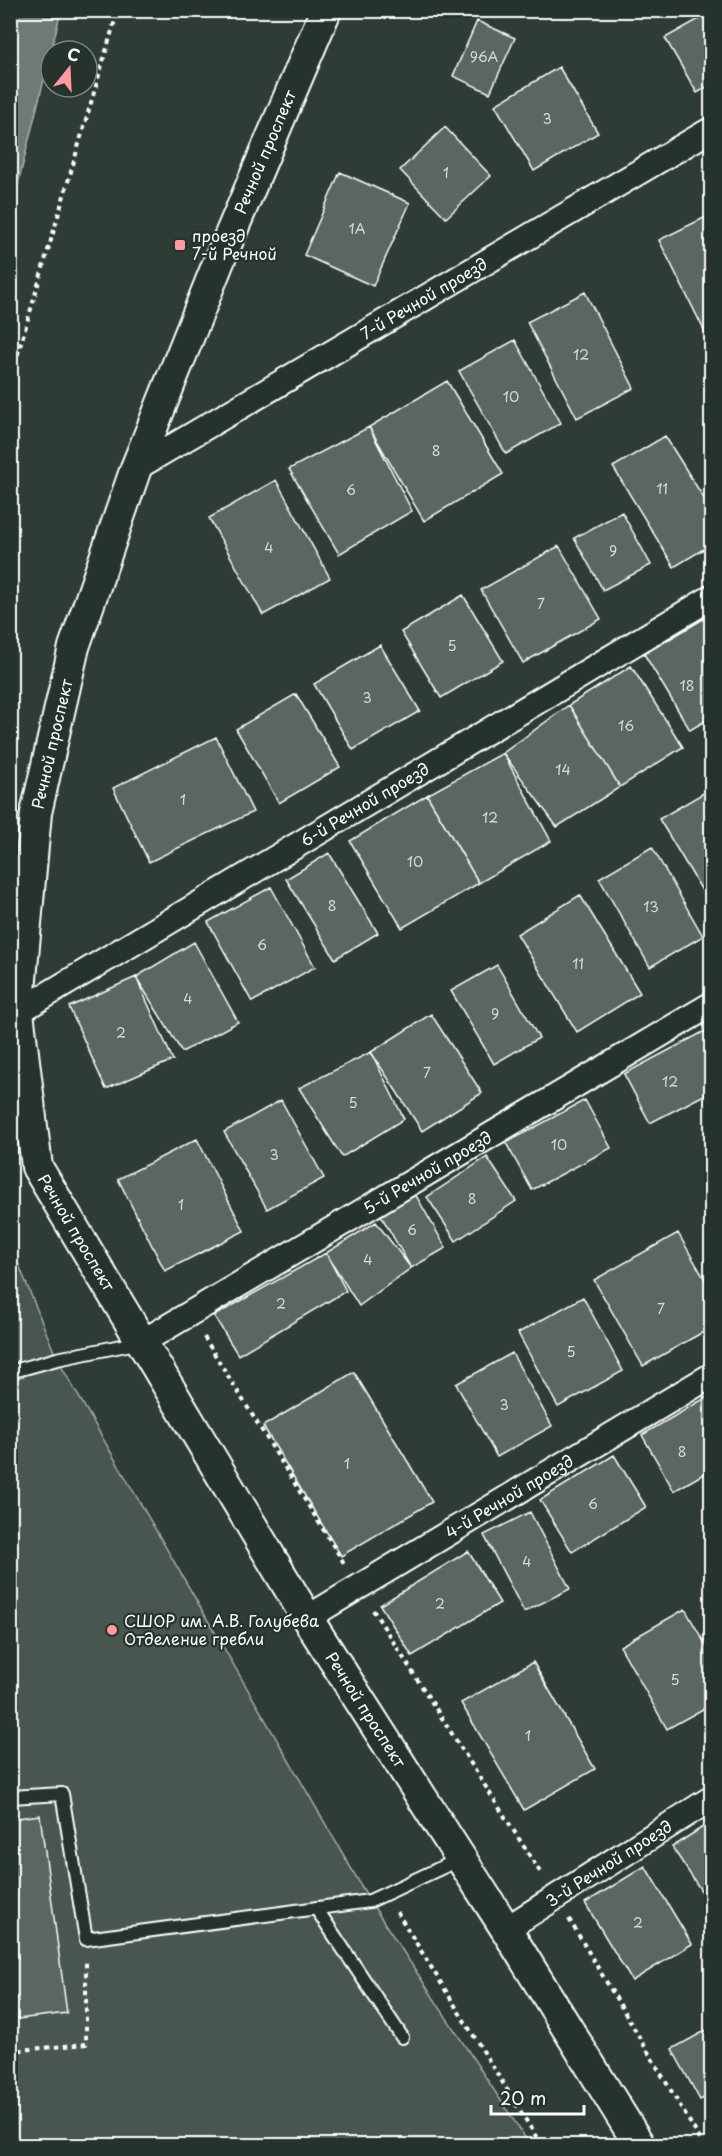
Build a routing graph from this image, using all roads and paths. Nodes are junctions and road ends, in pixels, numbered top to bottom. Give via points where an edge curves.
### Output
1 (118, 10) edge
2 (326, 10) edge
3 (711, 129) edge
4 (10, 381) edge
5 (136, 468) junction
6 (711, 597) edge
7 (711, 1004) edge
8 (18, 1012) junction
9 (190, 1314) junction
10 (142, 1342) junction
11 (10, 1372) edge
12 (711, 1375) edge
13 (358, 1587) junction
14 (307, 1618) junction
15 (10, 1797) edge
16 (711, 1798) edge
17 (461, 1858) junction
18 (385, 1893) junction
19 (556, 1897) junction
20 (316, 1908) junction
21 (506, 1929) junction
22 (86, 1940) junction
23 (402, 2037) dead end
24 (10, 2051) edge
25 (542, 2145) edge
26 (640, 2145) edge
27 (704, 2145) edge

1 - 4 path
2 - 5 street, Речной проспект
3 - 5 street, 7-й Речной проезд
5 - 8 street, Речной проспект via 74,647 36,813
6 - 8 street, 6-й Речной проезд
7 - 9 street, 5-й Речной проезд
8 - 10 street, Речной проспект via 37,1167
9 - 10 street, 5-й Речной проезд
9 - 13 path
10 - 11 lane
10 - 14 street, Речной проспект
12 - 13 street, 4-й Речной проезд
13 - 14 street, 4-й Речной проезд
13 - 19 path
14 - 17 street, Речной проспект
15 - 22 lane via 62,1794
16 - 19 street, 3-й Речной проезд
17 - 18 lane
17 - 21 street, Речной проспект
18 - 20 lane via 370,1901
18 - 25 path
19 - 21 street, 3-й Речной проезд
19 - 27 path
20 - 22 lane
20 - 23 lane
21 - 26 street, Речной проспект
22 - 24 path via 86,2044

